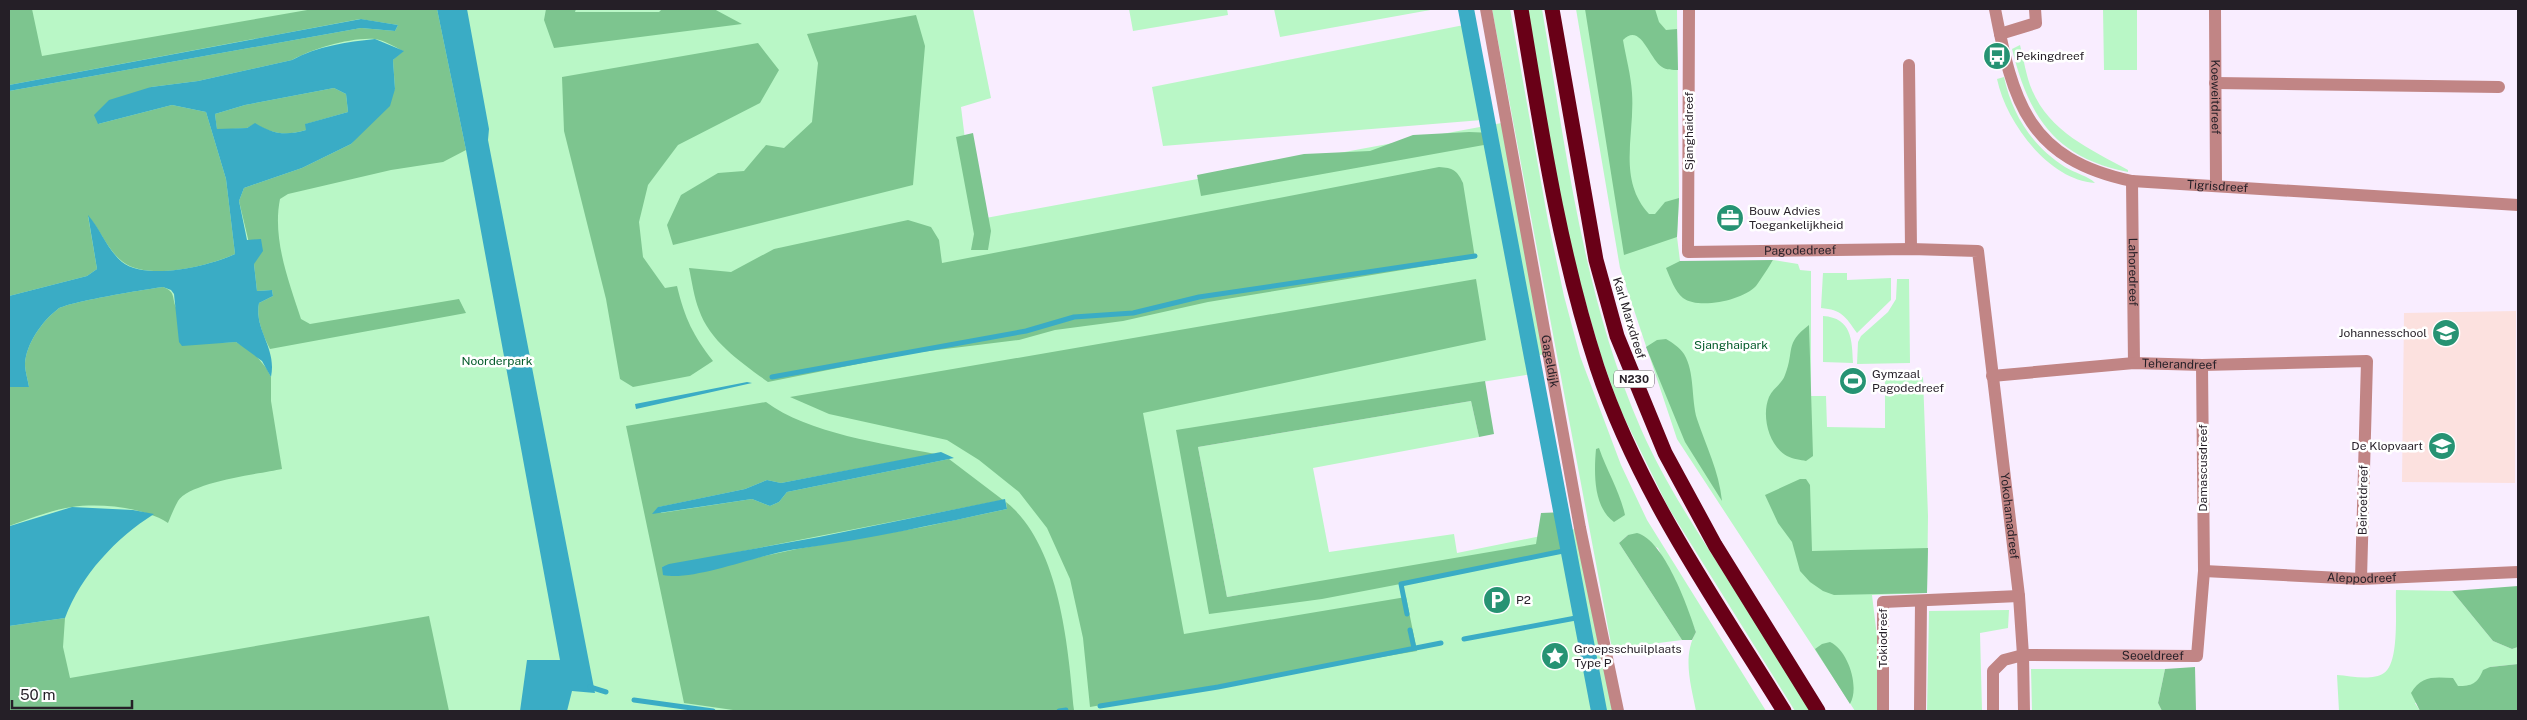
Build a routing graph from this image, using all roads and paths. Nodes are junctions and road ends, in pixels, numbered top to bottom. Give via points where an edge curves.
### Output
1 (1486, 9) edge
2 (1521, 9) edge
3 (1552, 9) edge
4 (1689, 9) edge
5 (1995, 9) edge
6 (2036, 9) edge
7 (2215, 9) edge
8 (2000, 34) junction
9 (1909, 65) dead end
10 (2215, 83) junction
11 (2499, 87) dead end
12 (2132, 181) junction
13 (2216, 185) junction
14 (2518, 206) edge
15 (1911, 249) junction
16 (1688, 252) joint
17 (2366, 361) joint
18 (2134, 363) junction
19 (2202, 364) junction
20 (1992, 376) junction
21 (2204, 571) junction
22 (2518, 572) edge
23 (2362, 579) junction
24 (2019, 596) junction
25 (1921, 601) junction
26 (2023, 655) junction
27 (1618, 711) edge
28 (1784, 711) edge
29 (1818, 711) edge
30 (1884, 711) edge
31 (1920, 711) edge
32 (1993, 711) edge
33 (2024, 711) edge

1 - 27 street, Gageldijk via 1580,528
2 - 28 highway, N230 via 1564,251 1597,368 1630,447 1665,516
3 - 29 highway, Karl Marxdreef / N230 via 1596,260 1617,336 1665,453 1715,545
4 - 16 street, Sjanghaidreef
5 - 8 street, Tigrisdreef
6 - 8 street via 2036,23
7 - 10 street, Koeweitdreef
8 - 12 street, Tigrisdreef via 2017,97 2035,129 2059,152 2078,164 2101,174
9 - 15 street
10 - 11 street
10 - 13 street, Koeweitdreef
12 - 13 street, Tigrisdreef
12 - 18 street, Lahoredreef
13 - 14 street, Tigrisdreef
15 - 16 street, Pagodedreef
15 - 20 street, Pagodedreef via 1978,252
17 - 19 street, Teherandreef
17 - 23 street, Beiroetdreef
18 - 19 street, Teherandreef
18 - 20 street, Teherandreef
19 - 21 street, Damascusdreef
20 - 24 street, Yokohamadreef
21 - 23 street, Aleppodreef
21 - 26 street, Seoeldreef via 2197,656
22 - 23 street, Aleppodreef
24 - 25 street, Tokiodreef
24 - 26 street, Yokohamadreef
25 - 30 street, Tokiodreef via 1883,602
25 - 31 street
26 - 32 street via 2004,660 1993,671
26 - 33 street, Yokohamadreef

